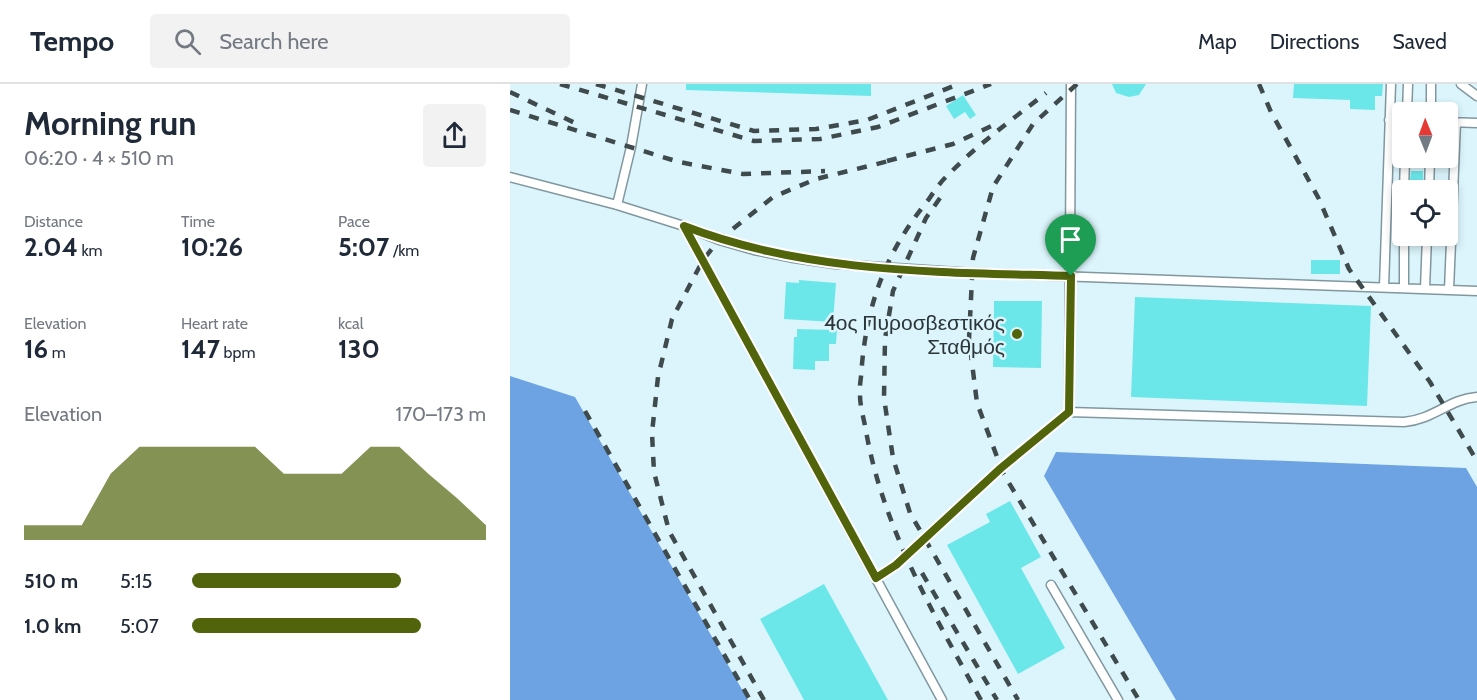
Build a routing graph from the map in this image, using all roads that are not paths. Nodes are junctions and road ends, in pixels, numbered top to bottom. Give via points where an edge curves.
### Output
1 (642, 84) edge
2 (1071, 84) edge
3 (1391, 84) edge
4 (1408, 84) edge
5 (1431, 84) edge
6 (1461, 84) edge
7 (1477, 96) edge
8 (1407, 102) edge
9 (1431, 102) edge
10 (1389, 120) joint
11 (1458, 122) edge
12 (1477, 123) edge
13 (1451, 168) edge
14 (510, 177) edge
15 (618, 205) junction
16 (684, 226) junction
17 (1404, 246) edge
18 (1427, 246) edge
19 (1071, 276) junction
20 (1384, 287) junction
21 (1404, 288) junction
22 (1425, 289) junction
23 (1449, 290) junction
24 (1477, 291) edge
25 (1477, 397) edge
26 (1069, 412) junction
27 (876, 578) junction
28 (1051, 585) dead end
29 (942, 700) edge
30 (1118, 700) edge

1 - 15 lane
2 - 19 lane
3 - 10 lane
4 - 8 lane
5 - 9 lane
6 - 7 lane
10 - 20 lane
11 - 12 lane
13 - 23 lane
14 - 15 lane
15 - 16 lane
16 - 19 lane via 754,250 835,264
16 - 27 lane
17 - 21 lane
18 - 22 lane
19 - 20 lane
19 - 26 lane
20 - 21 lane
21 - 22 lane
22 - 23 lane
23 - 24 lane
25 - 26 lane via 1457,401 1426,418 1404,422
26 - 27 lane via 896,565
27 - 29 lane
28 - 30 lane

